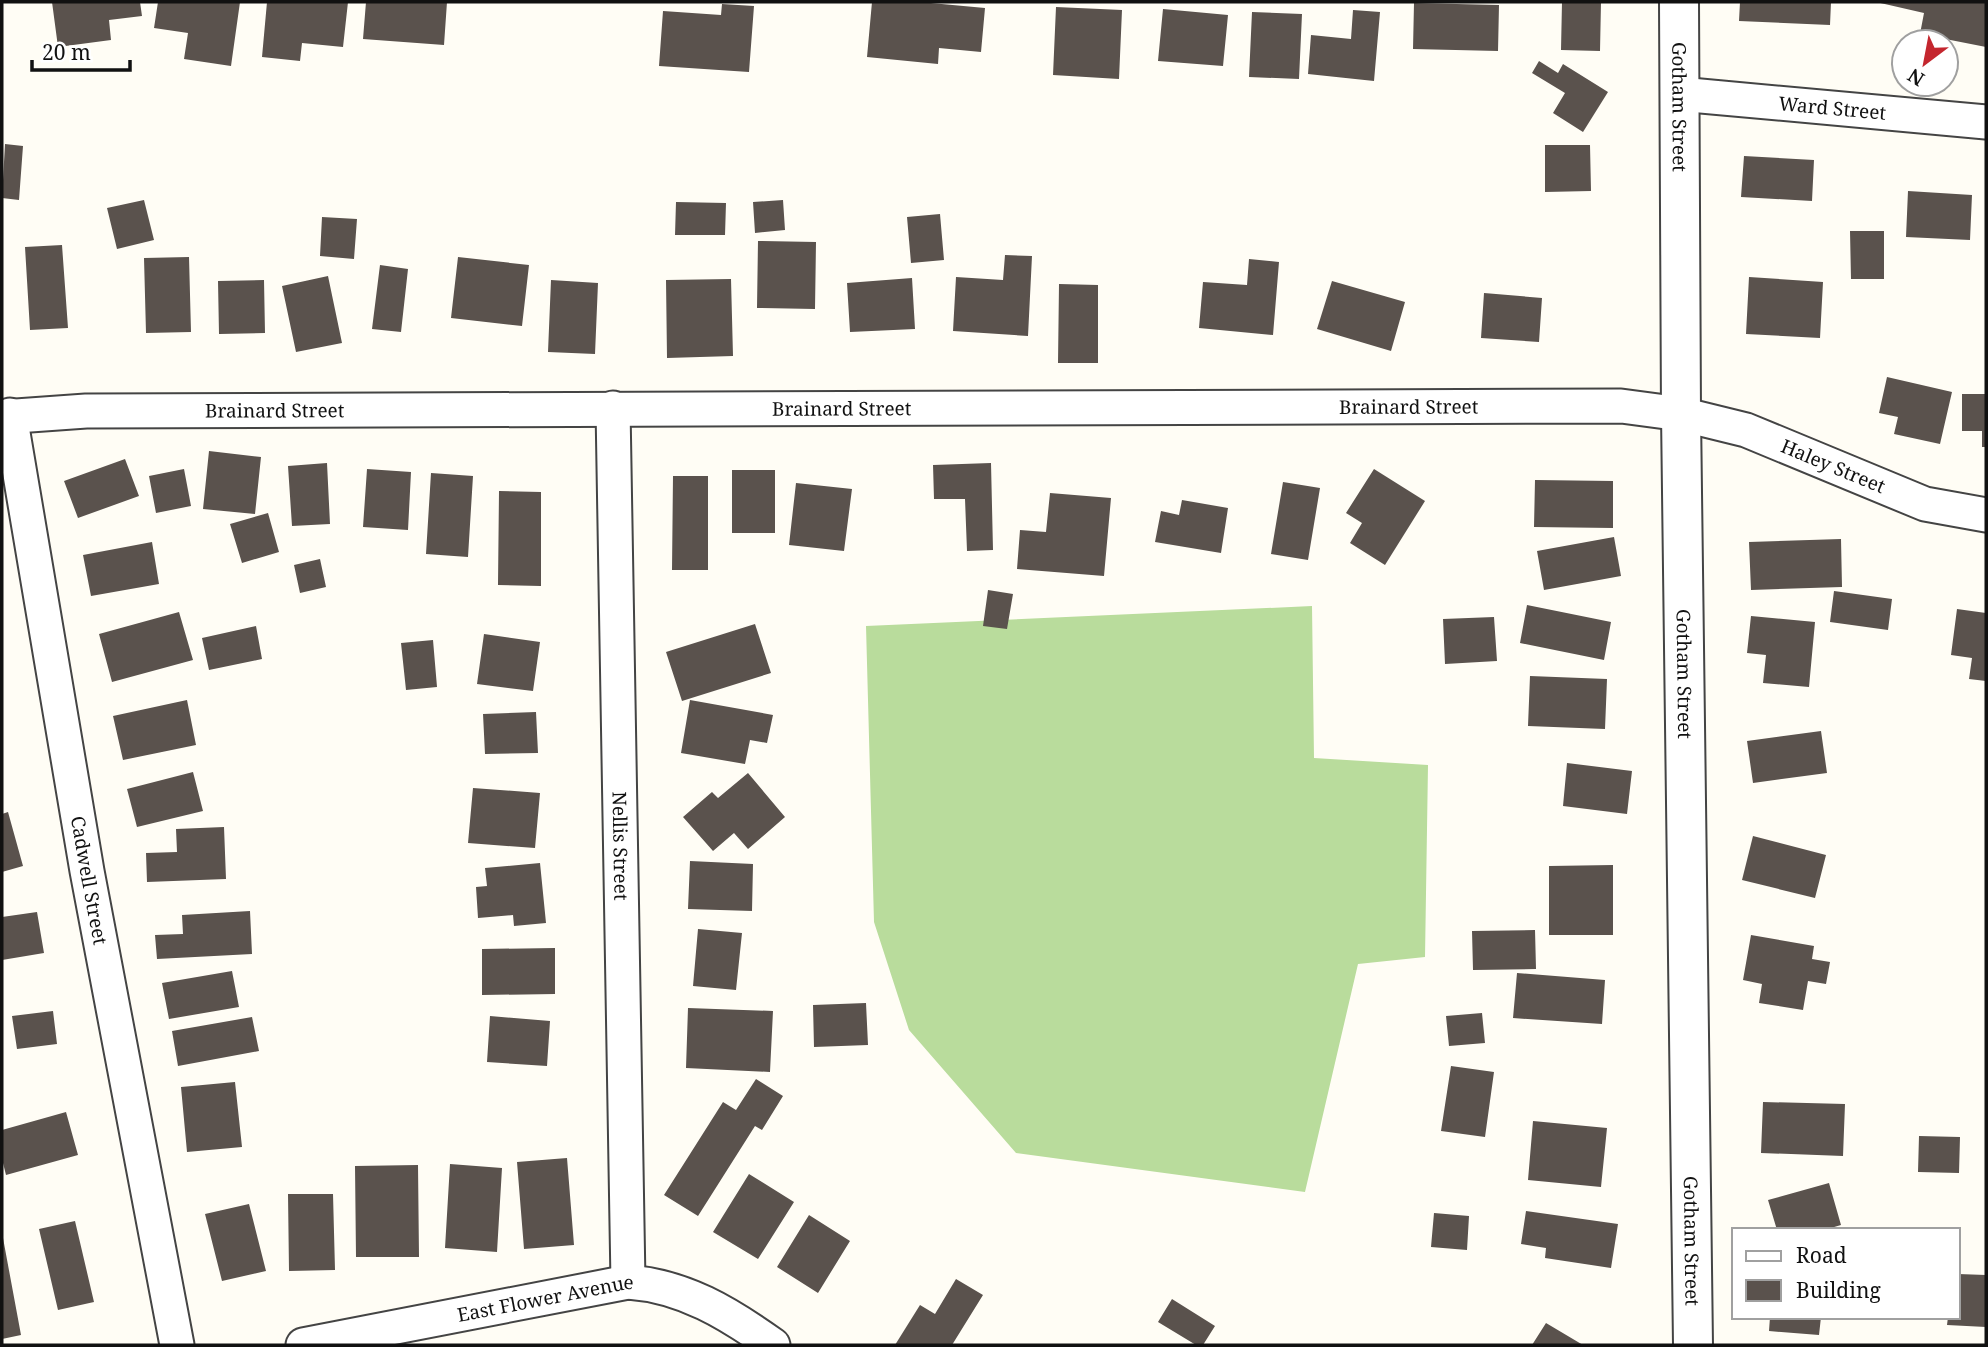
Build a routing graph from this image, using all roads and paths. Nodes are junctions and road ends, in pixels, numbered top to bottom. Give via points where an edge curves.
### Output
1 (1679, 2) edge
2 (1679, 94) junction
3 (1986, 122) edge
4 (613, 408) junction
5 (1681, 414) junction
6 (6, 416) edge
7 (1986, 515) edge
8 (628, 1282) junction
9 (177, 1345) edge
10 (303, 1345) edge
11 (773, 1345) edge
12 (1693, 1345) edge

1 - 2 street, Gotham Street
2 - 3 street, Ward Street
2 - 5 street, Gotham Street
4 - 5 street, Brainard Street via 1621,406
4 - 6 street, Brainard Street via 99,411
4 - 8 street, Nellis Street
5 - 7 street, Haley Street via 1746,430 1925,504
5 - 12 street, Gotham Street
6 - 9 street, Cadwell Street
8 - 10 street, East Flower Avenue
8 - 11 street, East Flower Avenue via 656,1284 705,1301

